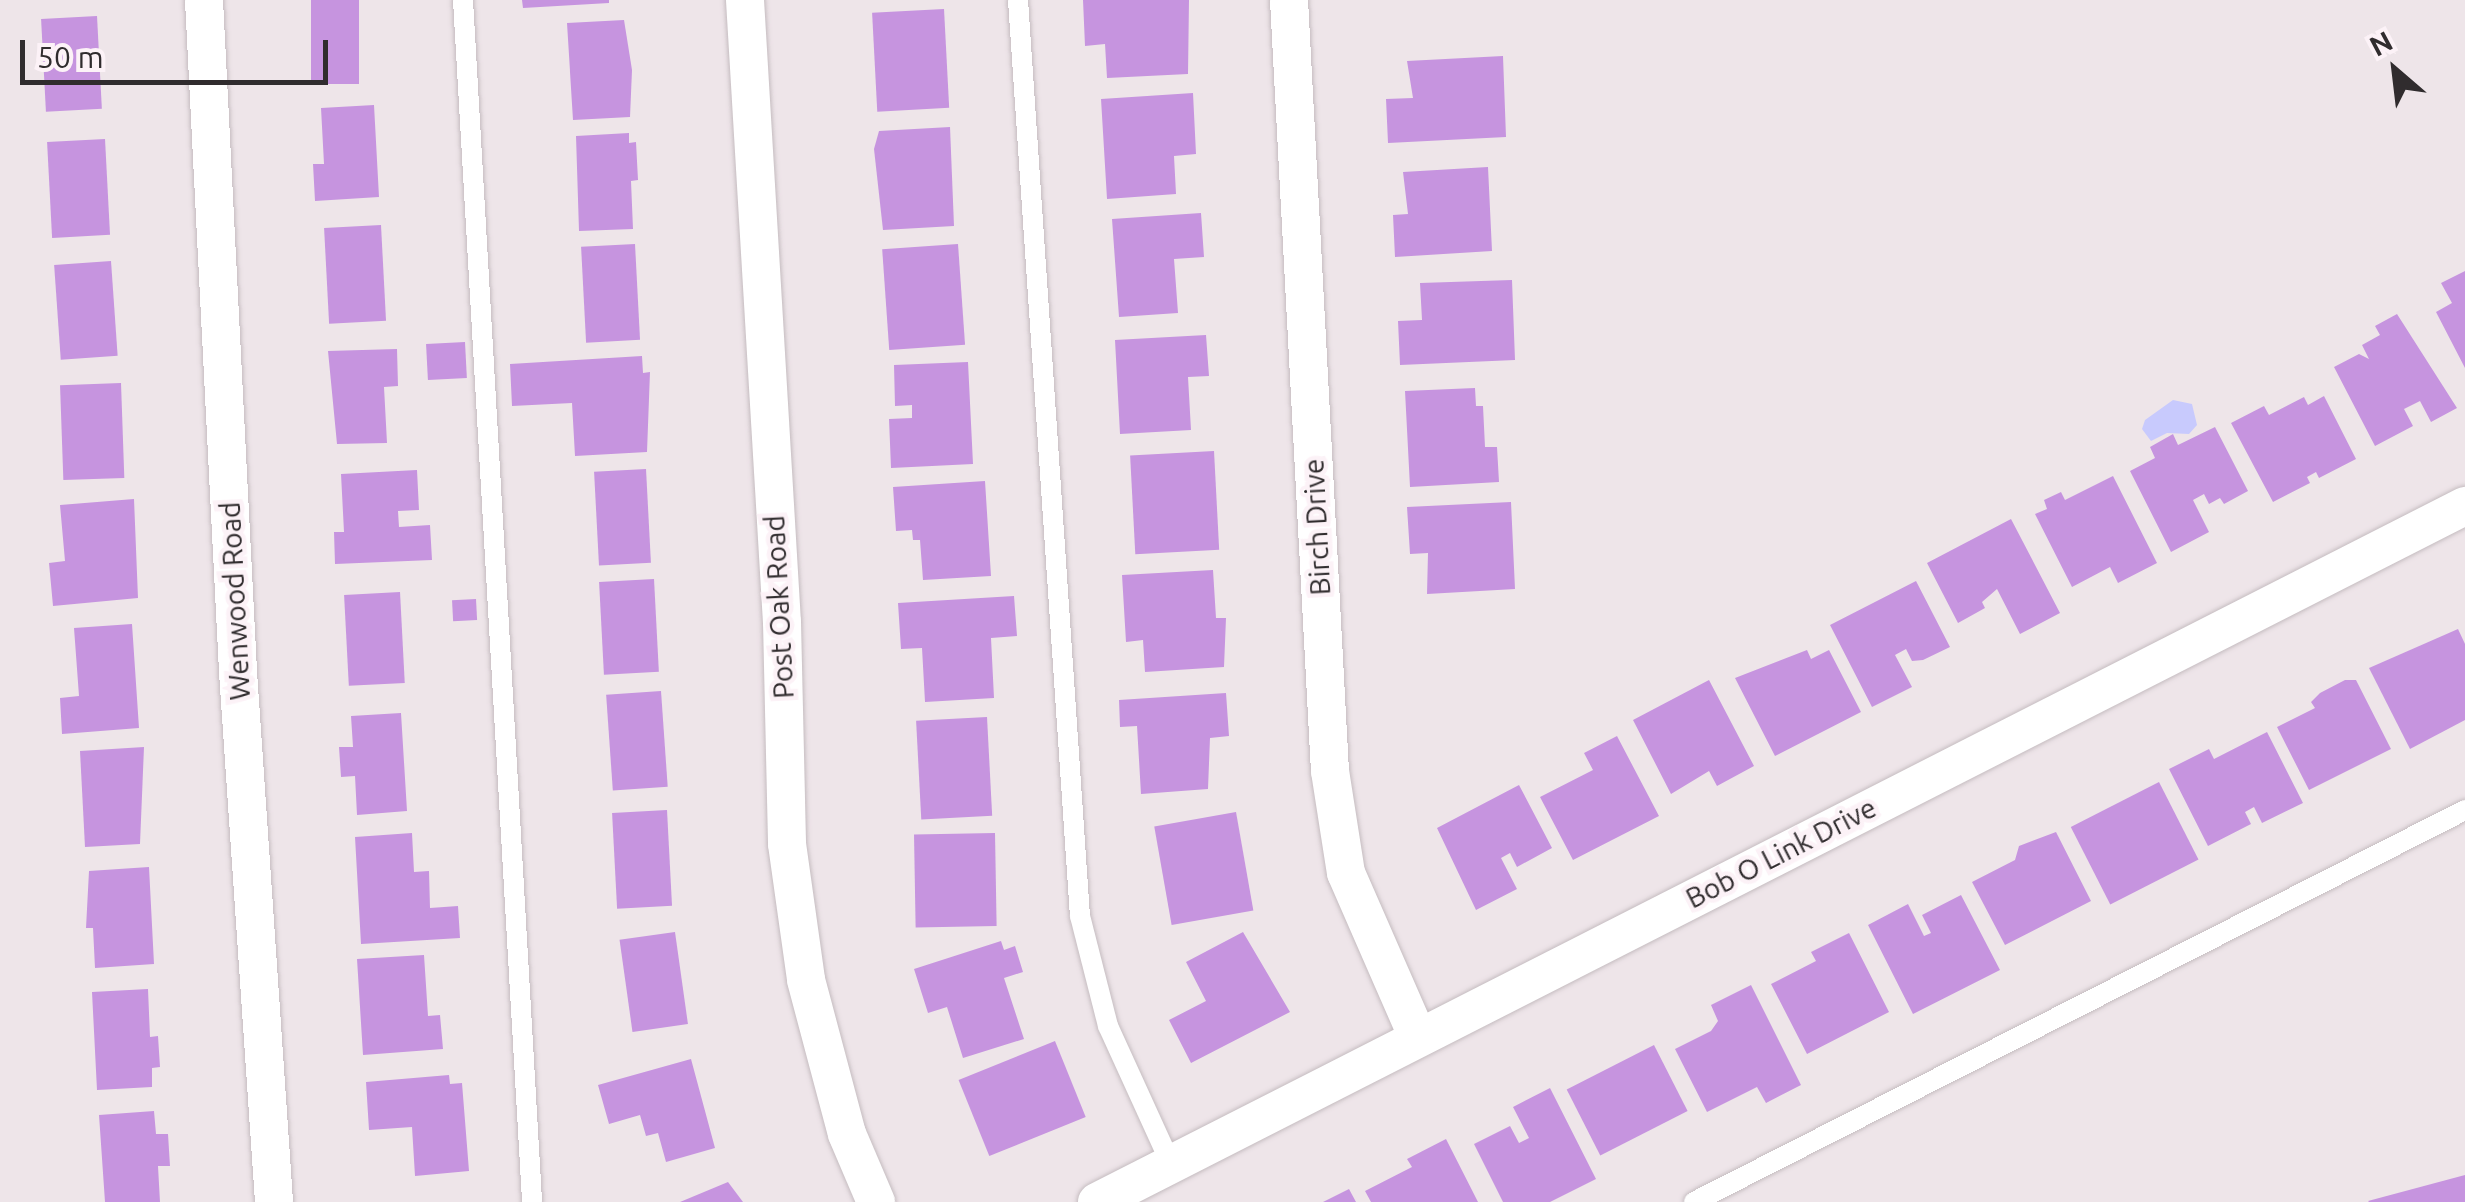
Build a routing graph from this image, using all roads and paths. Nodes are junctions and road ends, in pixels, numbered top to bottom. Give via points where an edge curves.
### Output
1 (204, 0) edge
2 (463, 0) edge
3 (745, 0) edge
4 (1018, 0) edge
5 (1288, 0) edge
6 (2465, 506) edge
7 (2465, 810) edge
8 (1418, 1038) junction
9 (1171, 1164) junction
10 (274, 1202) edge
11 (532, 1202) edge
12 (876, 1202) edge
13 (1097, 1202) edge
14 (1694, 1202) edge

1 - 10 street, Wenwood Road via 238,672
2 - 11 lane
3 - 12 street, Post Oak Road via 782,622 788,844 806,980 846,1134
4 - 9 lane via 1080,916 1108,1026
5 - 8 street, Birch Drive via 1330,771 1346,873
6 - 8 street, Bob O Link Drive
7 - 14 lane
8 - 9 street, Bob O Link Drive
9 - 13 street, Bob O Link Drive

